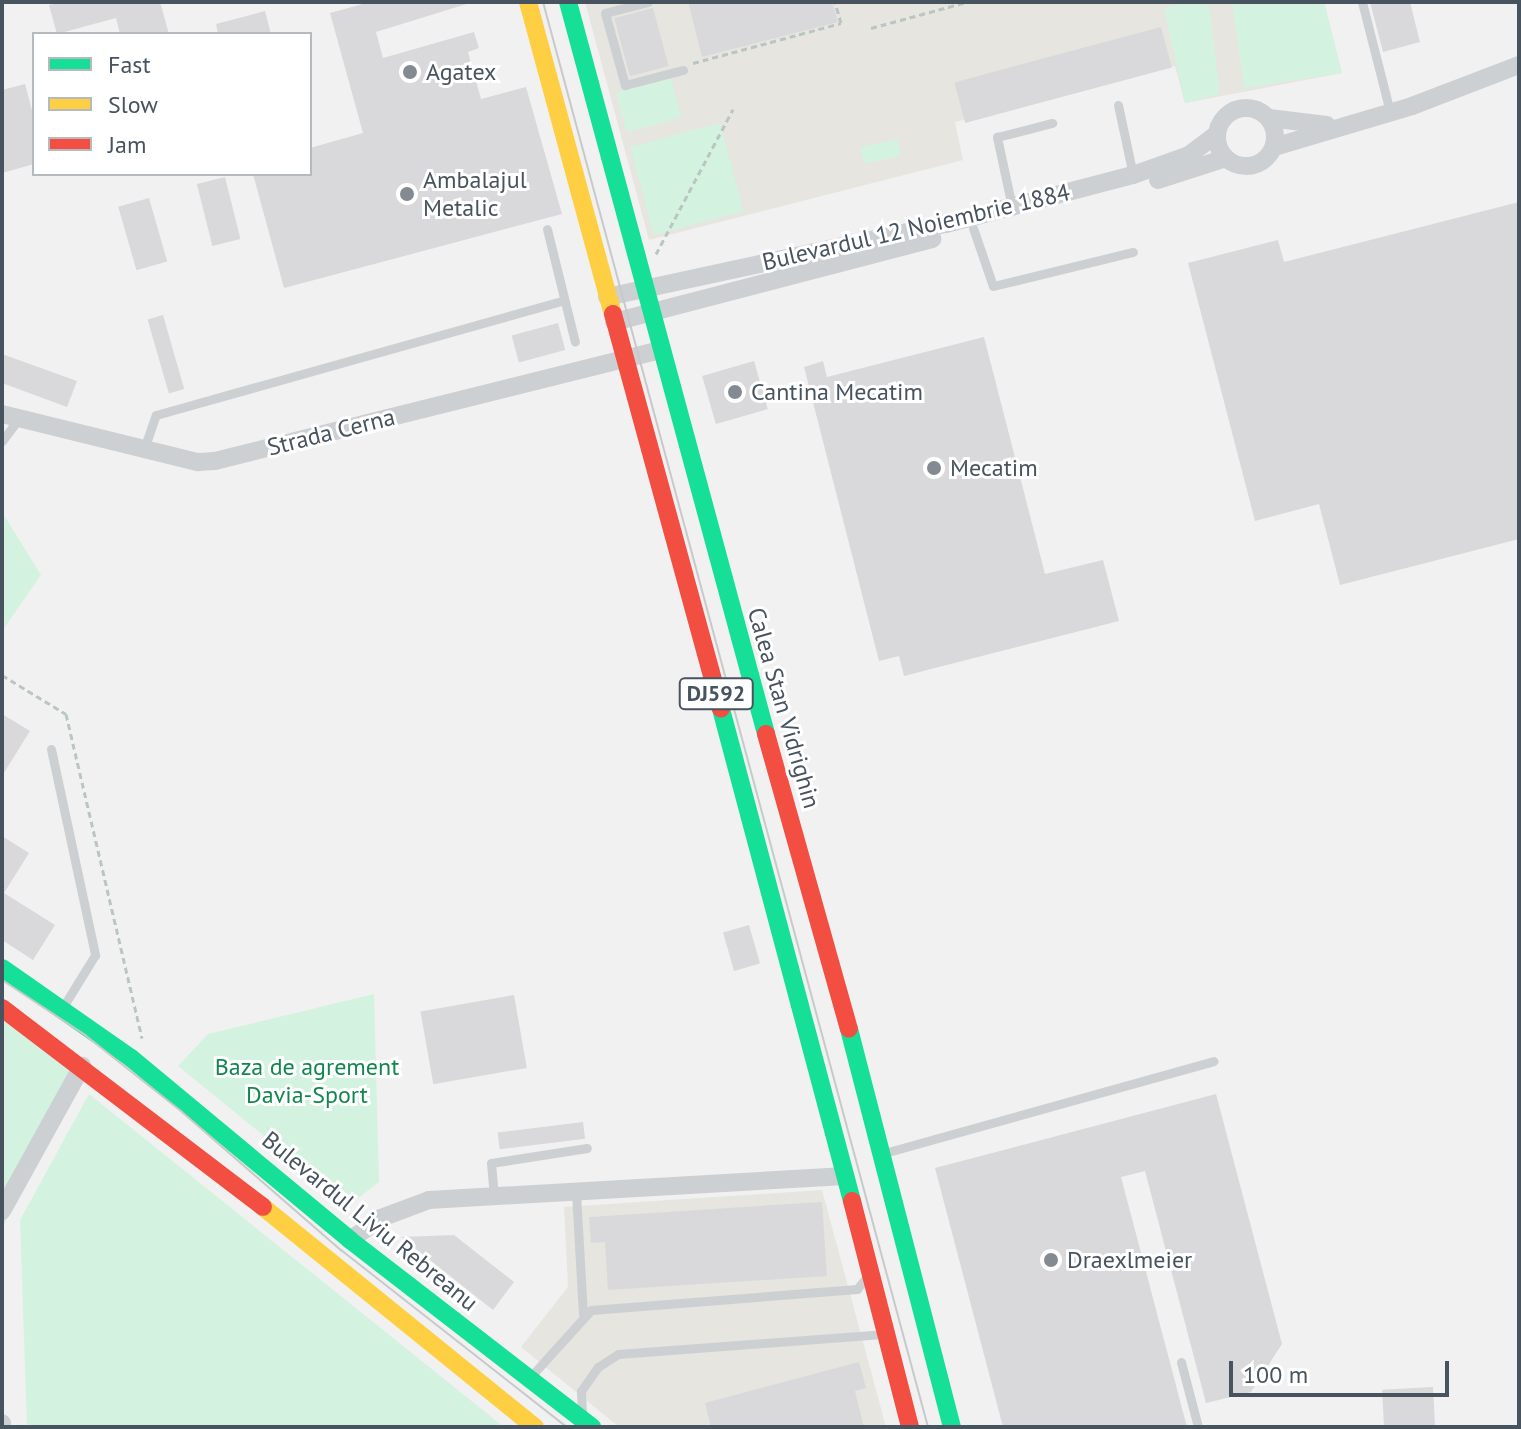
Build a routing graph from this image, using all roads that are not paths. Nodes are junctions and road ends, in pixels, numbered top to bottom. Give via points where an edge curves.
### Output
1 (528, 2) edge
2 (568, 2) edge
3 (648, 2) edge
4 (1362, 2) edge
5 (1519, 65) edge
6 (682, 68) road end
7 (1118, 105) dead end
8 (1390, 112) junction
9 (1269, 118) junction
10 (1052, 123) dead end
11 (1338, 125) junction
12 (1217, 134) junction
13 (1274, 147) junction
14 (1226, 158) junction
15 (1133, 175) junction
16 (1012, 207) junction
17 (973, 228) junction
18 (547, 229) dead end
19 (1133, 252) dead end
20 (643, 287) junction
21 (607, 297) junction
22 (564, 300) junction
23 (650, 312) junction
24 (614, 322) junction
25 (575, 342) dead end
26 (659, 350) junction
27 (624, 359) junction
28 (9, 417) edge
29 (2, 441) edge
30 (144, 449) junction
31 (51, 749) dead end
32 (2, 968) edge
33 (63, 1007) junction
34 (2, 1008) edge
35 (1214, 1061) dead end
36 (82, 1066) junction
37 (587, 1148) dead end
38 (884, 1153) junction
39 (845, 1176) junction
40 (576, 1193) junction
41 (494, 1197) junction
42 (2, 1211) edge
43 (350, 1240) junction
44 (871, 1268) junction
45 (583, 1314) junction
46 (891, 1342) junction
47 (1181, 1362) dead end
48 (527, 1376) junction
49 (589, 1425) edge
50 (535, 1427) edge
51 (910, 1427) edge
52 (952, 1427) edge
53 (1198, 1427) edge

1 - 21 main road, DJ592
2 - 20 main road, Calea Stan Vidrighin / DJ592
3 - 6 lane via 605,13 625,85
4 - 8 lane
5 - 8 street
7 - 15 lane
8 - 11 street
9 - 11 street
9 - 12 street via 1241,109 1225,118
9 - 13 street
10 - 16 lane via 997,137
11 - 13 street
12 - 14 street
12 - 15 street, Bulevardul 12 Noiembrie 1884 via 1189,155
13 - 14 street via 1264,161 1249,167
14 - 17 street, Bulevardul 12 Noiembrie 1884
15 - 16 street, Bulevardul 12 Noiembrie 1884
16 - 20 street, Bulevardul 12 Noiembrie 1884
17 - 19 lane via 993,286
17 - 23 street, Bulevardul 12 Noiembrie 1884
18 - 22 lane
20 - 21 street, Bulevardul 12 Noiembrie 1884
20 - 23 main road, Calea Stan Vidrighin / DJ592
21 - 24 main road, DJ592
22 - 25 lane
22 - 30 lane via 156,415
23 - 24 street, Bulevardul 12 Noiembrie 1884
23 - 26 main road, Calea Stan Vidrighin / DJ592
24 - 27 main road, DJ592
26 - 27 street, Strada Cerna
26 - 38 main road, Calea Stan Vidrighin / DJ592
27 - 30 street, Strada Cerna via 215,461
27 - 39 main road, DJ592
28 - 29 lane
28 - 30 street, Strada Cerna
31 - 33 lane via 95,955
32 - 33 main road, Bulevardul Liviu Rebreanu
33 - 43 main road, Bulevardul Liviu Rebreanu
34 - 36 main road
35 - 38 lane
36 - 42 street
36 - 50 main road
37 - 41 lane via 491,1163
38 - 52 main road, Calea Stan Vidrighin / DJ592
39 - 40 street
39 - 44 main road, DJ592
40 - 41 street
40 - 45 lane
41 - 43 street via 406,1206
43 - 48 main road, Bulevardul Liviu Rebreanu
44 - 45 lane via 857,1289
44 - 46 main road, DJ592
45 - 48 lane via 538,1372
46 - 49 lane via 868,1331 618,1354 598,1367 581,1391
46 - 51 main road, DJ592
47 - 53 lane
48 - 49 main road, Bulevardul Liviu Rebreanu

